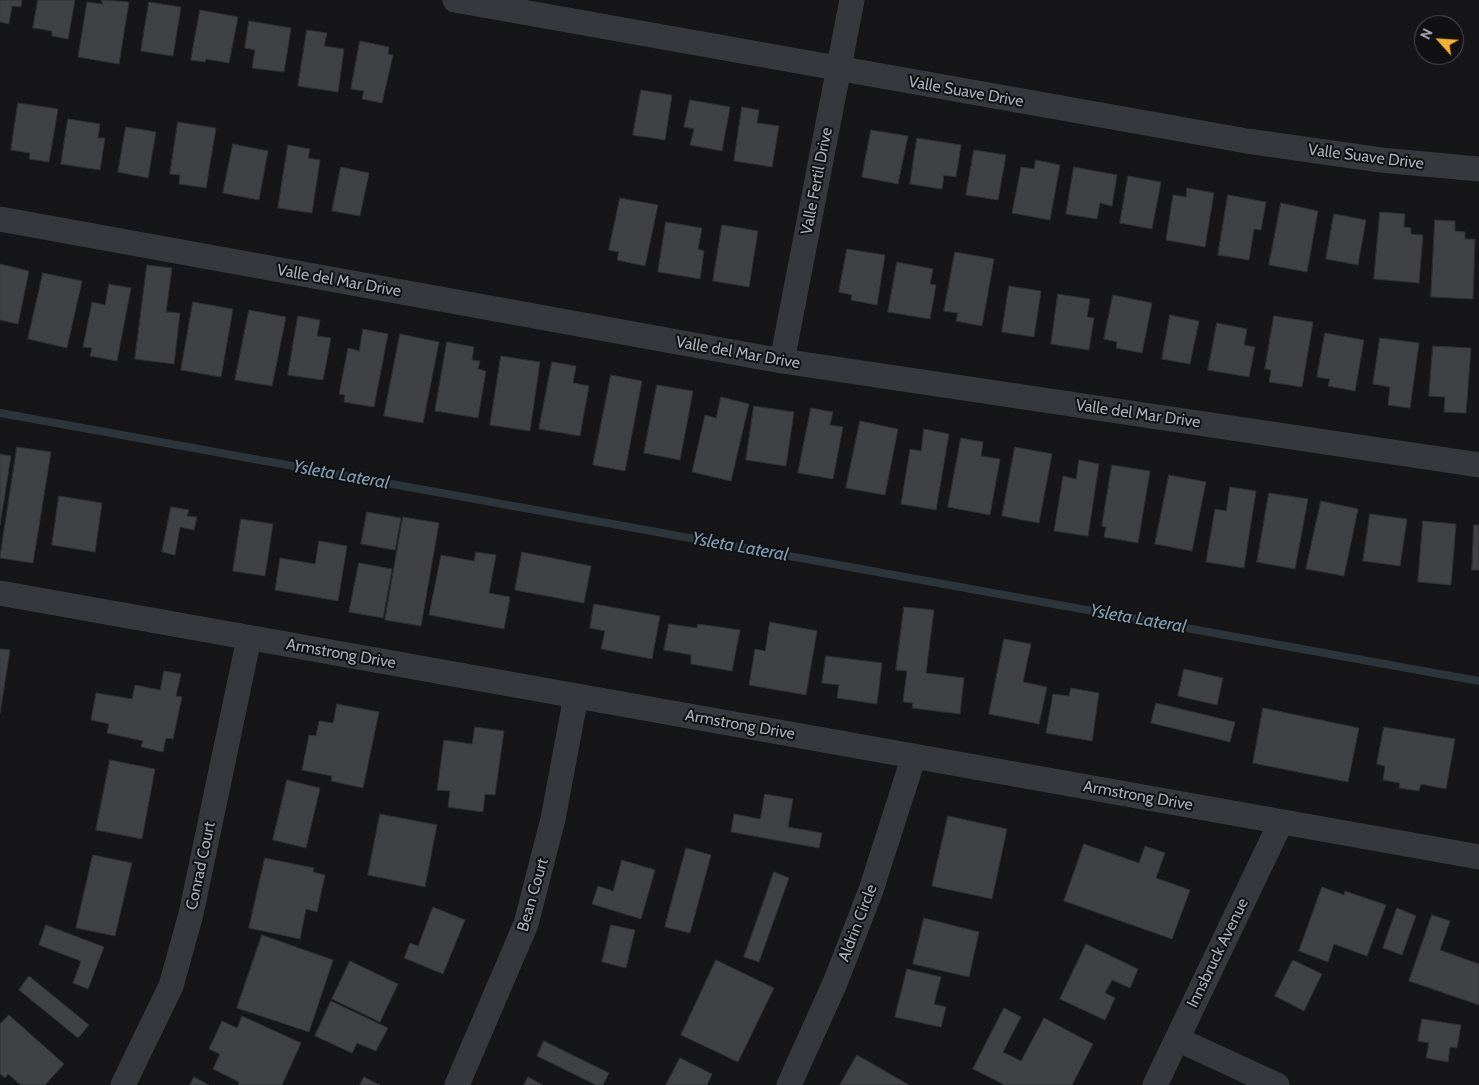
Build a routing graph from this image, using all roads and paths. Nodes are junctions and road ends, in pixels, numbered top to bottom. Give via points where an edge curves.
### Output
1 (455, 0) edge
2 (852, 0) edge
3 (838, 70) junction
4 (1479, 169) edge
5 (0, 219) edge
6 (782, 361) junction
7 (1479, 465) edge
8 (0, 593) edge
9 (249, 638) junction
10 (576, 696) junction
11 (914, 756) junction
12 (1281, 822) junction
13 (1479, 858) edge
14 (1178, 1039) junction
15 (124, 1085) edge
16 (457, 1085) edge
17 (789, 1085) edge
18 (1155, 1085) edge
19 (1277, 1085) edge

1 - 3 street, Valle Suave Drive
2 - 3 street, Valle Fertil Drive
3 - 4 street, Valle Suave Drive via 1247,141 1381,160
3 - 6 street, Valle Fertil Drive
5 - 6 street, Valle del Mar Drive
6 - 7 street, Valle del Mar Drive
8 - 9 street, Armstrong Drive
9 - 10 street, Armstrong Drive
9 - 15 street, Conrad Court via 191,914 171,986
10 - 11 street, Armstrong Drive
10 - 16 street, Bean Court via 553,819 526,924
11 - 12 street, Armstrong Drive
11 - 17 street, Aldrin Circle via 871,890 835,983
12 - 13 street, Armstrong Drive
12 - 14 street, Innsbruck Avenue
14 - 18 street, Innsbruck Avenue
14 - 19 street

